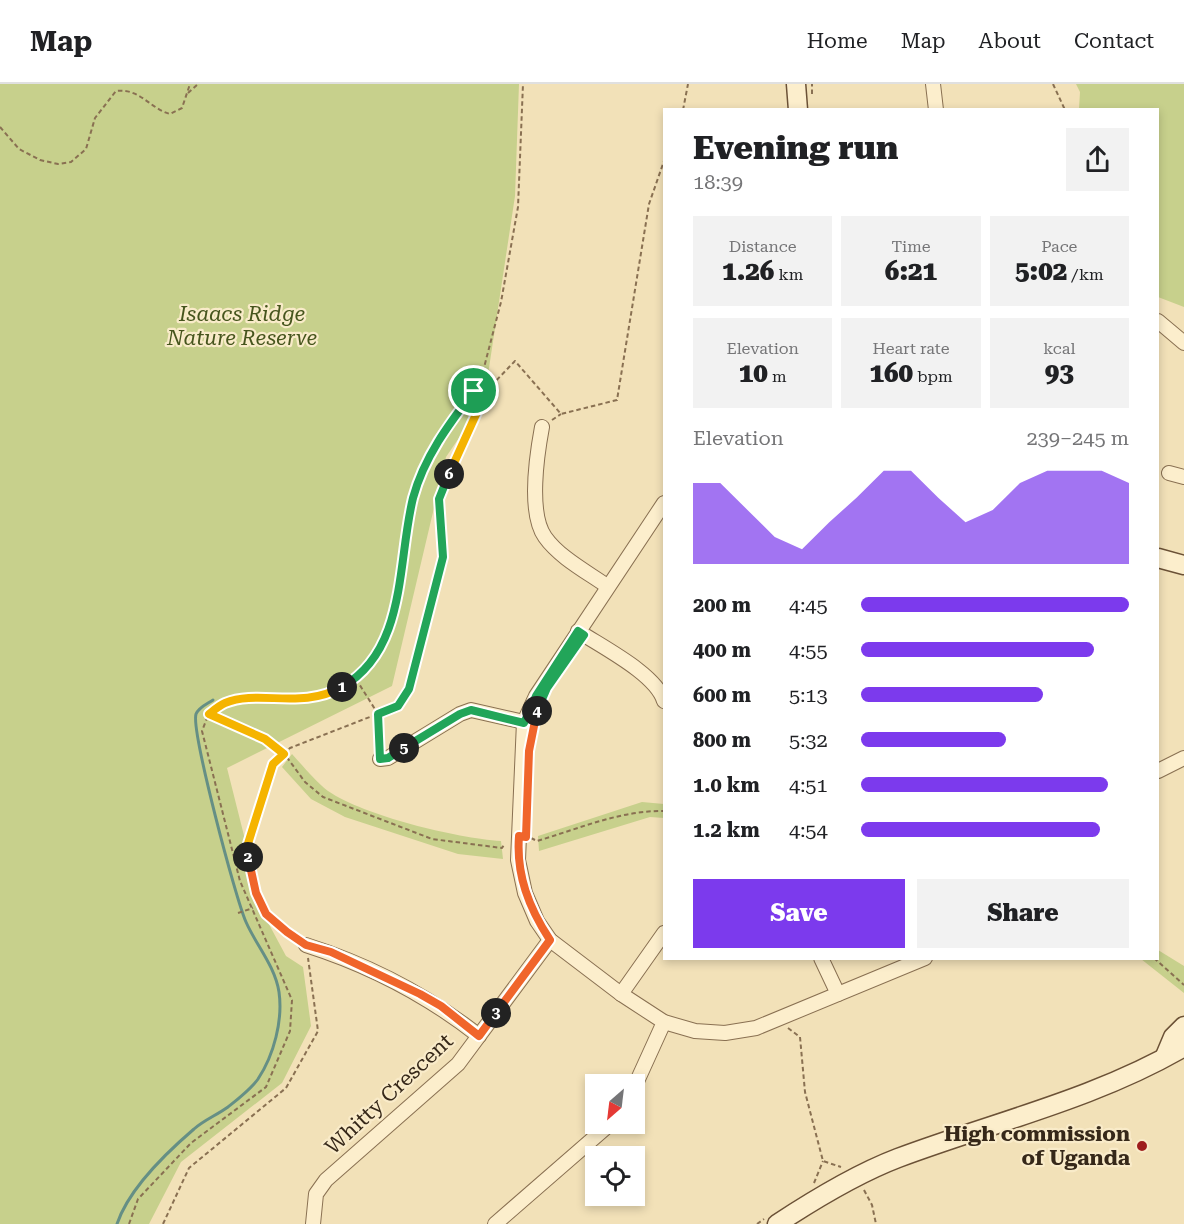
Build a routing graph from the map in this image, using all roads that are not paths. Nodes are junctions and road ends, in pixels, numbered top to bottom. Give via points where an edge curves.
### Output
1 (796, 84) edge
2 (933, 84) edge
3 (798, 108) edge
4 (936, 108) edge
5 (1159, 322) edge
6 (1184, 343) edge
7 (542, 427) dead end
8 (1169, 473) dead end
9 (1184, 477) edge
10 (663, 504) edge
11 (1159, 558) edge
12 (1184, 565) edge
13 (607, 586) junction
14 (578, 631) junction
15 (663, 696) edge
16 (524, 723) junction
17 (1184, 758) edge
18 (380, 759) road end
19 (1159, 770) edge
20 (663, 934) edge
21 (550, 940) junction
22 (306, 945) road end
23 (822, 960) edge
24 (920, 960) edge
25 (621, 994) junction
26 (838, 994) junction
27 (664, 1023) junction
28 (1184, 1026) edge
29 (479, 1036) junction
30 (1184, 1047) edge
31 (1165, 1056) junction
32 (640, 1074) edge
33 (598, 1134) edge
34 (313, 1224) edge
35 (495, 1224) edge
36 (777, 1224) edge

1 - 3 street
2 - 4 street
5 - 6 street
7 - 13 street via 534,465 539,526 558,550
8 - 9 street
10 - 13 street
11 - 12 street
13 - 14 street
14 - 15 street via 652,681
14 - 16 street via 536,696
16 - 18 street via 471,710
16 - 21 street via 523,839 518,860 525,893
17 - 19 street
20 - 25 street
21 - 25 street
21 - 29 street, Whitty Crescent
22 - 29 street via 331,952 420,994
23 - 26 street
24 - 26 street
25 - 27 street
26 - 27 street via 756,1028 725,1033
27 - 32 street
28 - 31 street via 1173,1037
29 - 34 street, Whitty Crescent via 458,1065 326,1180 316,1194
30 - 31 street
31 - 36 street via 1101,1089 896,1159
33 - 35 street

